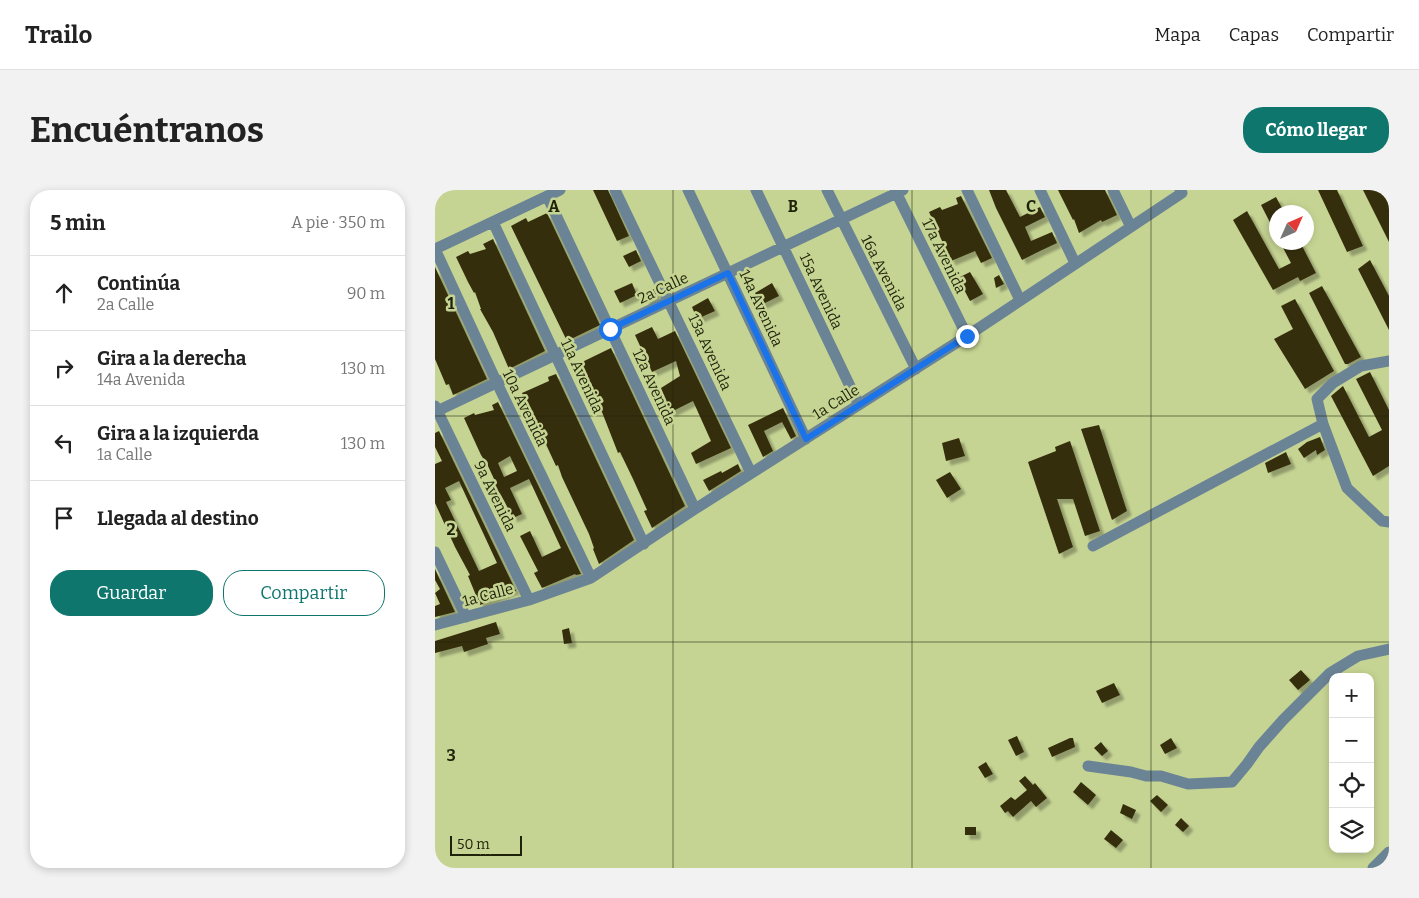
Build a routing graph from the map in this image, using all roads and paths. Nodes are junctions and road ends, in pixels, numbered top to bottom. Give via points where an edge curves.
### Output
1 (560, 190) edge
2 (615, 190) edge
3 (688, 190) edge
4 (756, 190) edge
5 (827, 190) edge
6 (967, 190) edge
7 (1040, 190) edge
8 (1113, 190) edge
9 (898, 191) edge
10 (1181, 192) edge
11 (547, 196) junction
12 (841, 220) junction
13 (493, 222) junction
14 (1131, 227) junction
15 (783, 247) junction
16 (435, 249) edge
17 (1075, 263) junction
18 (728, 273) junction
19 (1020, 300) junction
20 (669, 301) junction
21 (610, 329) junction
22 (967, 336) junction
23 (556, 355) junction
24 (1389, 361) edge
25 (916, 369) junction
26 (497, 383) junction
27 (859, 405) junction
28 (436, 409) edge
29 (1323, 424) junction
30 (806, 439) junction
31 (751, 473) junction
32 (695, 509) junction
33 (1389, 522) edge
34 (644, 544) junction
35 (1093, 546) dead end
36 (435, 552) edge
37 (591, 578) junction
38 (529, 600) junction
39 (466, 617) junction
40 (435, 626) edge
41 (1389, 649) edge
42 (1088, 766) dead end
43 (1389, 852) edge
44 (1373, 868) edge

1 - 11 street
2 - 20 street, 13a Avenida
3 - 18 street, 14a Avenida
4 - 15 street, 15a Avenida
5 - 12 street, 16a Avenida
6 - 19 street
7 - 17 street
8 - 14 street
9 - 12 street, 2a Calle
9 - 22 street, 17a Avenida
10 - 14 street, 1a Calle
11 - 13 street
11 - 21 street, 12a Avenida
12 - 15 street, 2a Calle
12 - 25 street, 16a Avenida
13 - 16 street
13 - 23 street, 11a Avenida
14 - 17 street, 1a Calle
15 - 18 street, 2a Calle
15 - 27 street, 15a Avenida
16 - 26 street, 10a Avenida
17 - 19 street, 1a Calle
18 - 20 street, 2a Calle
18 - 30 street, 14a Avenida
19 - 22 street, 1a Calle
20 - 21 street, 2a Calle
20 - 31 street, 13a Avenida
21 - 23 street, 2a Calle
21 - 32 street, 12a Avenida
22 - 25 street, 1a Calle
23 - 26 street, 2a Calle
23 - 34 street, 11a Avenida
24 - 29 street via 1361,366 1333,383 1317,399
25 - 27 street, 1a Calle
26 - 28 street, 2a Calle
26 - 37 street, 10a Avenida
27 - 30 street, 1a Calle
28 - 38 street, 9a Avenida
29 - 33 street via 1347,488 1382,521
29 - 35 street
30 - 31 street, 1a Calle
31 - 32 street, 1a Calle
32 - 34 street, 1a Calle
34 - 37 street, 1a Calle
36 - 39 street
37 - 38 street, 1a Calle
38 - 39 street, 1a Calle
39 - 40 street, 1a Calle
41 - 42 street via 1358,656 1330,673 1277,726 1232,782 1188,784 1161,776
43 - 44 street

